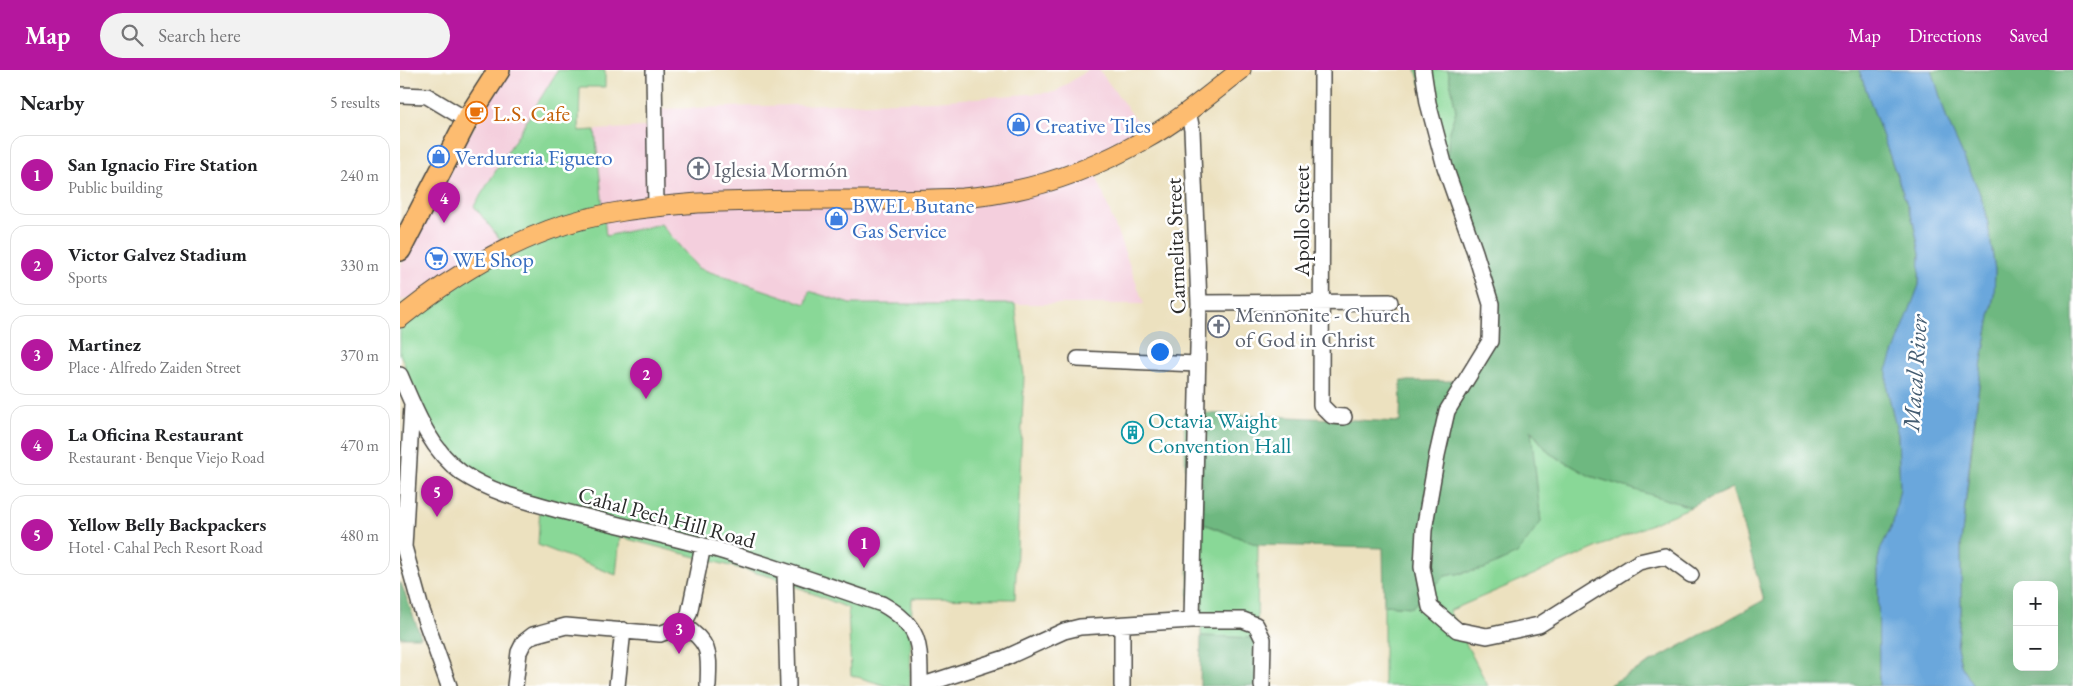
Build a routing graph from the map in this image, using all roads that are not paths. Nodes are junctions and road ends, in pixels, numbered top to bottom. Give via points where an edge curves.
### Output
1 (499, 70) edge
2 (654, 70) edge
3 (1322, 70) edge
4 (1423, 70) edge
5 (1234, 72) edge
6 (400, 95) edge
7 (1188, 112) junction
8 (467, 120) junction
9 (656, 207) junction
10 (400, 250) edge
11 (425, 298) junction
12 (1323, 302) junction
13 (1390, 302) dead end
14 (1199, 303) junction
15 (400, 307) edge
16 (400, 318) edge
17 (1078, 359) dead end
18 (1197, 364) junction
19 (400, 375) edge
20 (412, 404) junction
21 (1344, 417) dead end
22 (703, 546) junction
23 (785, 572) junction
24 (1691, 574) dead end
25 (1192, 620) junction
26 (683, 625) junction
27 (1122, 626) junction
28 (622, 630) junction
29 (449, 686) edge
30 (515, 686) edge
31 (617, 686) edge
32 (708, 686) edge
33 (788, 686) edge
34 (920, 686) edge
35 (1122, 686) edge
36 (1262, 686) edge

1 - 8 highway
2 - 9 street
3 - 12 street, Apollo Street
4 - 24 street via 1445,167 1491,304 1490,341 1447,411 1437,455 1424,530 1422,567 1430,606 1457,630 1487,636 1540,625 1639,562 1665,556
5 - 7 main road
6 - 8 street via 427,96
7 - 9 main road via 1147,139 1077,172 1031,187 986,196 935,200 741,201
7 - 14 street, Carmelita Street via 1192,130
8 - 10 highway
9 - 11 main road via 583,219 551,229 480,262
11 - 15 main road
11 - 16 main road
12 - 13 street
12 - 14 street
12 - 21 street, Apollo Street via 1321,405 1332,416
14 - 18 street, Carmelita Street
17 - 18 street
18 - 25 street, Carmelita Street
19 - 20 street, Cahal Pech Hill Road
20 - 22 street, Cahal Pech Hill Road via 448,462 475,481 536,504
20 - 29 street via 404,547 420,605
22 - 23 street, Cahal Pech Hill Road
22 - 26 street via 689,614
23 - 33 street
23 - 34 street, Cahal Pech Hill Road via 882,604 900,614 912,627 917,642
25 - 27 street
25 - 36 street via 1243,620 1256,625 1263,638
26 - 28 street via 660,634
26 - 32 street via 699,636 708,655
27 - 34 street via 1080,627 1064,631 1005,658
27 - 35 street
28 - 30 street via 566,626 533,635 519,652
28 - 31 street

